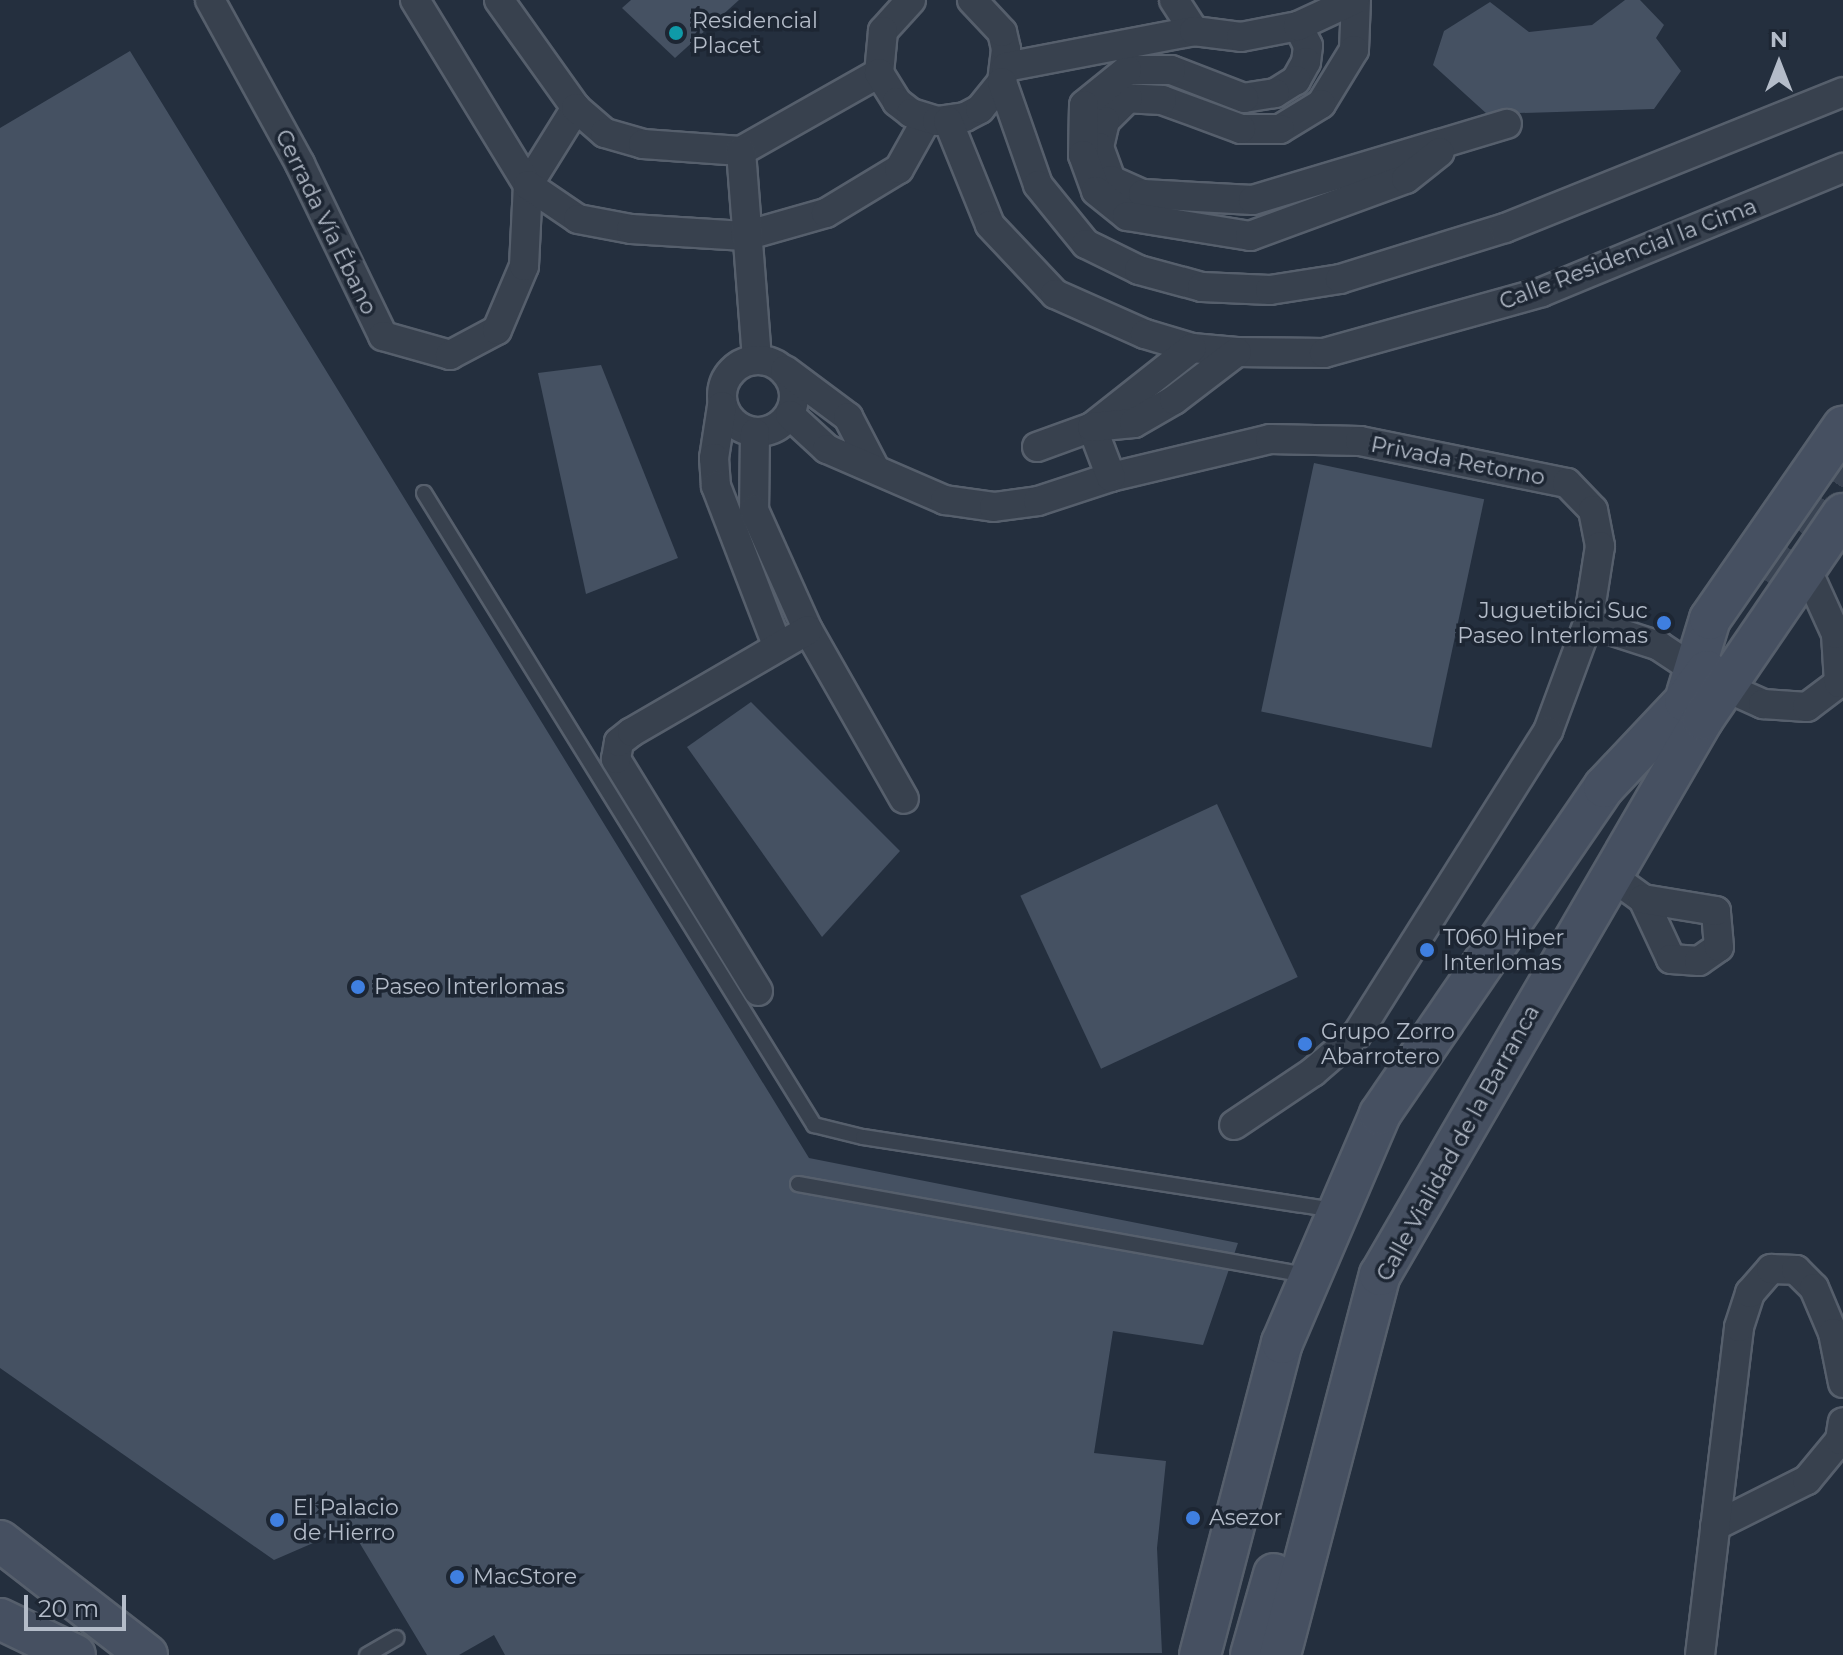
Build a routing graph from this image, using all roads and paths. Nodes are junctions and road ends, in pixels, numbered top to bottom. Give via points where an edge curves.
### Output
1 (210, 0) edge
2 (415, 0) edge
3 (499, 0) edge
4 (911, 0) edge
5 (1174, 0) edge
6 (1355, 0) edge
7 (984, 2) edge
8 (1298, 26) junction
9 (1194, 31) junction
10 (879, 73) junction
11 (1004, 74) junction
12 (1843, 92) edge
13 (576, 108) junction
14 (938, 120) junction
15 (1507, 124) dead end
16 (1447, 146) junction
17 (741, 151) junction
18 (1843, 168) edge
19 (528, 185) junction
20 (745, 236) junction
21 (1192, 348) junction
22 (1237, 352) junction
23 (767, 361) junction
24 (722, 406) junction
25 (790, 415) junction
26 (1092, 427) junction
27 (1843, 427) edge
28 (755, 433) junction
29 (1037, 447) dead end
30 (874, 467) junction
31 (1111, 477) junction
32 (424, 493) dead end
33 (754, 510) junction
34 (1843, 514) edge
35 (724, 518) junction
36 (1806, 568) junction
37 (1769, 583) tunnel mouth
38 (1588, 623) junction
39 (808, 630) junction
40 (777, 645) junction
41 (1702, 686) junction
42 (1841, 687) edge
43 (904, 799) dead end
44 (1610, 875) junction
45 (1643, 899) junction
46 (758, 991) dead end
47 (1234, 1125) dead end
48 (798, 1184) dead end
49 (1339, 1210) junction
50 (1311, 1276) junction
51 (1368, 1319) junction
52 (1843, 1383) edge
53 (1843, 1422) edge
54 (1715, 1526) junction
55 (0, 1541) edge
56 (0, 1567) edge
57 (0, 1619) edge
58 (0, 1633) edge
59 (396, 1638) dead end
60 (28, 1655) edge
61 (75, 1655) edge
62 (100, 1655) edge
63 (147, 1655) edge
64 (367, 1655) edge
65 (1200, 1655) edge
66 (1251, 1655) edge
67 (1280, 1655) edge
68 (1700, 1655) edge

1 - 19 street, Cerrada Vía Ébano via 300,164 383,336 450,355 497,330 524,266
2 - 19 street
3 - 13 street
4 - 10 street via 883,31
5 - 9 street
6 - 8 street
6 - 16 street via 1354,50 1321,104 1280,129 1241,129 1162,100 1128,98 1105,121 1099,147 1111,180 1143,194 1253,200
7 - 11 street via 1002,32
8 - 9 street via 1241,37
8 - 16 street via 1308,46 1306,62 1296,80 1275,93 1244,98 1171,70 1127,70 1084,105 1083,155 1096,191 1127,216 1250,236 1406,179
9 - 11 street
10 - 14 street via 897,102
10 - 17 street
11 - 12 street via 1038,185 1086,244 1139,270 1202,287 1270,290 1340,279 1505,228
11 - 14 street via 980,109
13 - 17 street via 605,133 643,144
13 - 19 street, Cerrada Vía Ébano
14 - 20 street via 899,169 826,213
14 - 21 street, Calle Residencial la Cima via 990,225 1055,294 1145,334
15 - 16 street
17 - 20 street
18 - 22 street, Calle Residencial la Cima via 1542,292 1324,353
19 - 20 street via 578,219 631,229
20 - 23 street
21 - 22 street, Calle Residencial la Cima
21 - 26 street
22 - 26 street via 1134,423
23 - 24 street via 736,366 723,384
23 - 25 street via 790,377 796,396
23 - 30 street via 848,417
24 - 28 street via 732,425
24 - 35 street via 713,469
25 - 28 street via 775,429
25 - 30 street, Privada Retorno via 827,449
26 - 29 street
26 - 31 street
27 - 41 main road via 1710,619
28 - 33 street
30 - 31 street, Privada Retorno via 945,500 994,507 1038,501
31 - 38 street, Privada Retorno via 1270,439 1360,441 1567,483 1593,510 1600,546
32 - 49 lane via 814,1125 863,1137
33 - 35 street
33 - 39 street
34 - 36 main road, Calle Vialidad de la Barranca
35 - 40 street
36 - 41 main road, Calle Vialidad de la Barranca
36 - 42 street via 1836,634
37 - 41 main road, Calle Vialidad de la Barranca
38 - 41 street via 1659,646
38 - 47 street, Privada Retorno via 1548,731 1357,1034 1313,1072
39 - 40 street
39 - 43 street
40 - 46 street via 632,732 619,742 616,759
41 - 42 street via 1763,704 1807,707
41 - 44 main road, Calle Vialidad de la Barranca
41 - 49 main road, Calle Vialidad de la Barranca via 1604,787 1389,1101
44 - 45 street
44 - 51 main road, Calle Vialidad de la Barranca via 1394,1248
45 - 45 street via 1671,959 1699,961 1719,947 1716,911
48 - 50 lane
49 - 50 main road, Calle Vialidad de la Barranca
50 - 65 main road, Calle Vialidad de la Barranca via 1282,1343
51 - 66 main road via 1307,1453
51 - 67 main road, Calle Vialidad de la Barranca
52 - 54 street via 1833,1333 1814,1288 1796,1270 1771,1269 1750,1293 1739,1327
53 - 54 street via 1840,1440 1807,1480
54 - 68 street
55 - 63 main road
56 - 62 main road
57 - 61 main road
58 - 60 main road
59 - 64 lane

